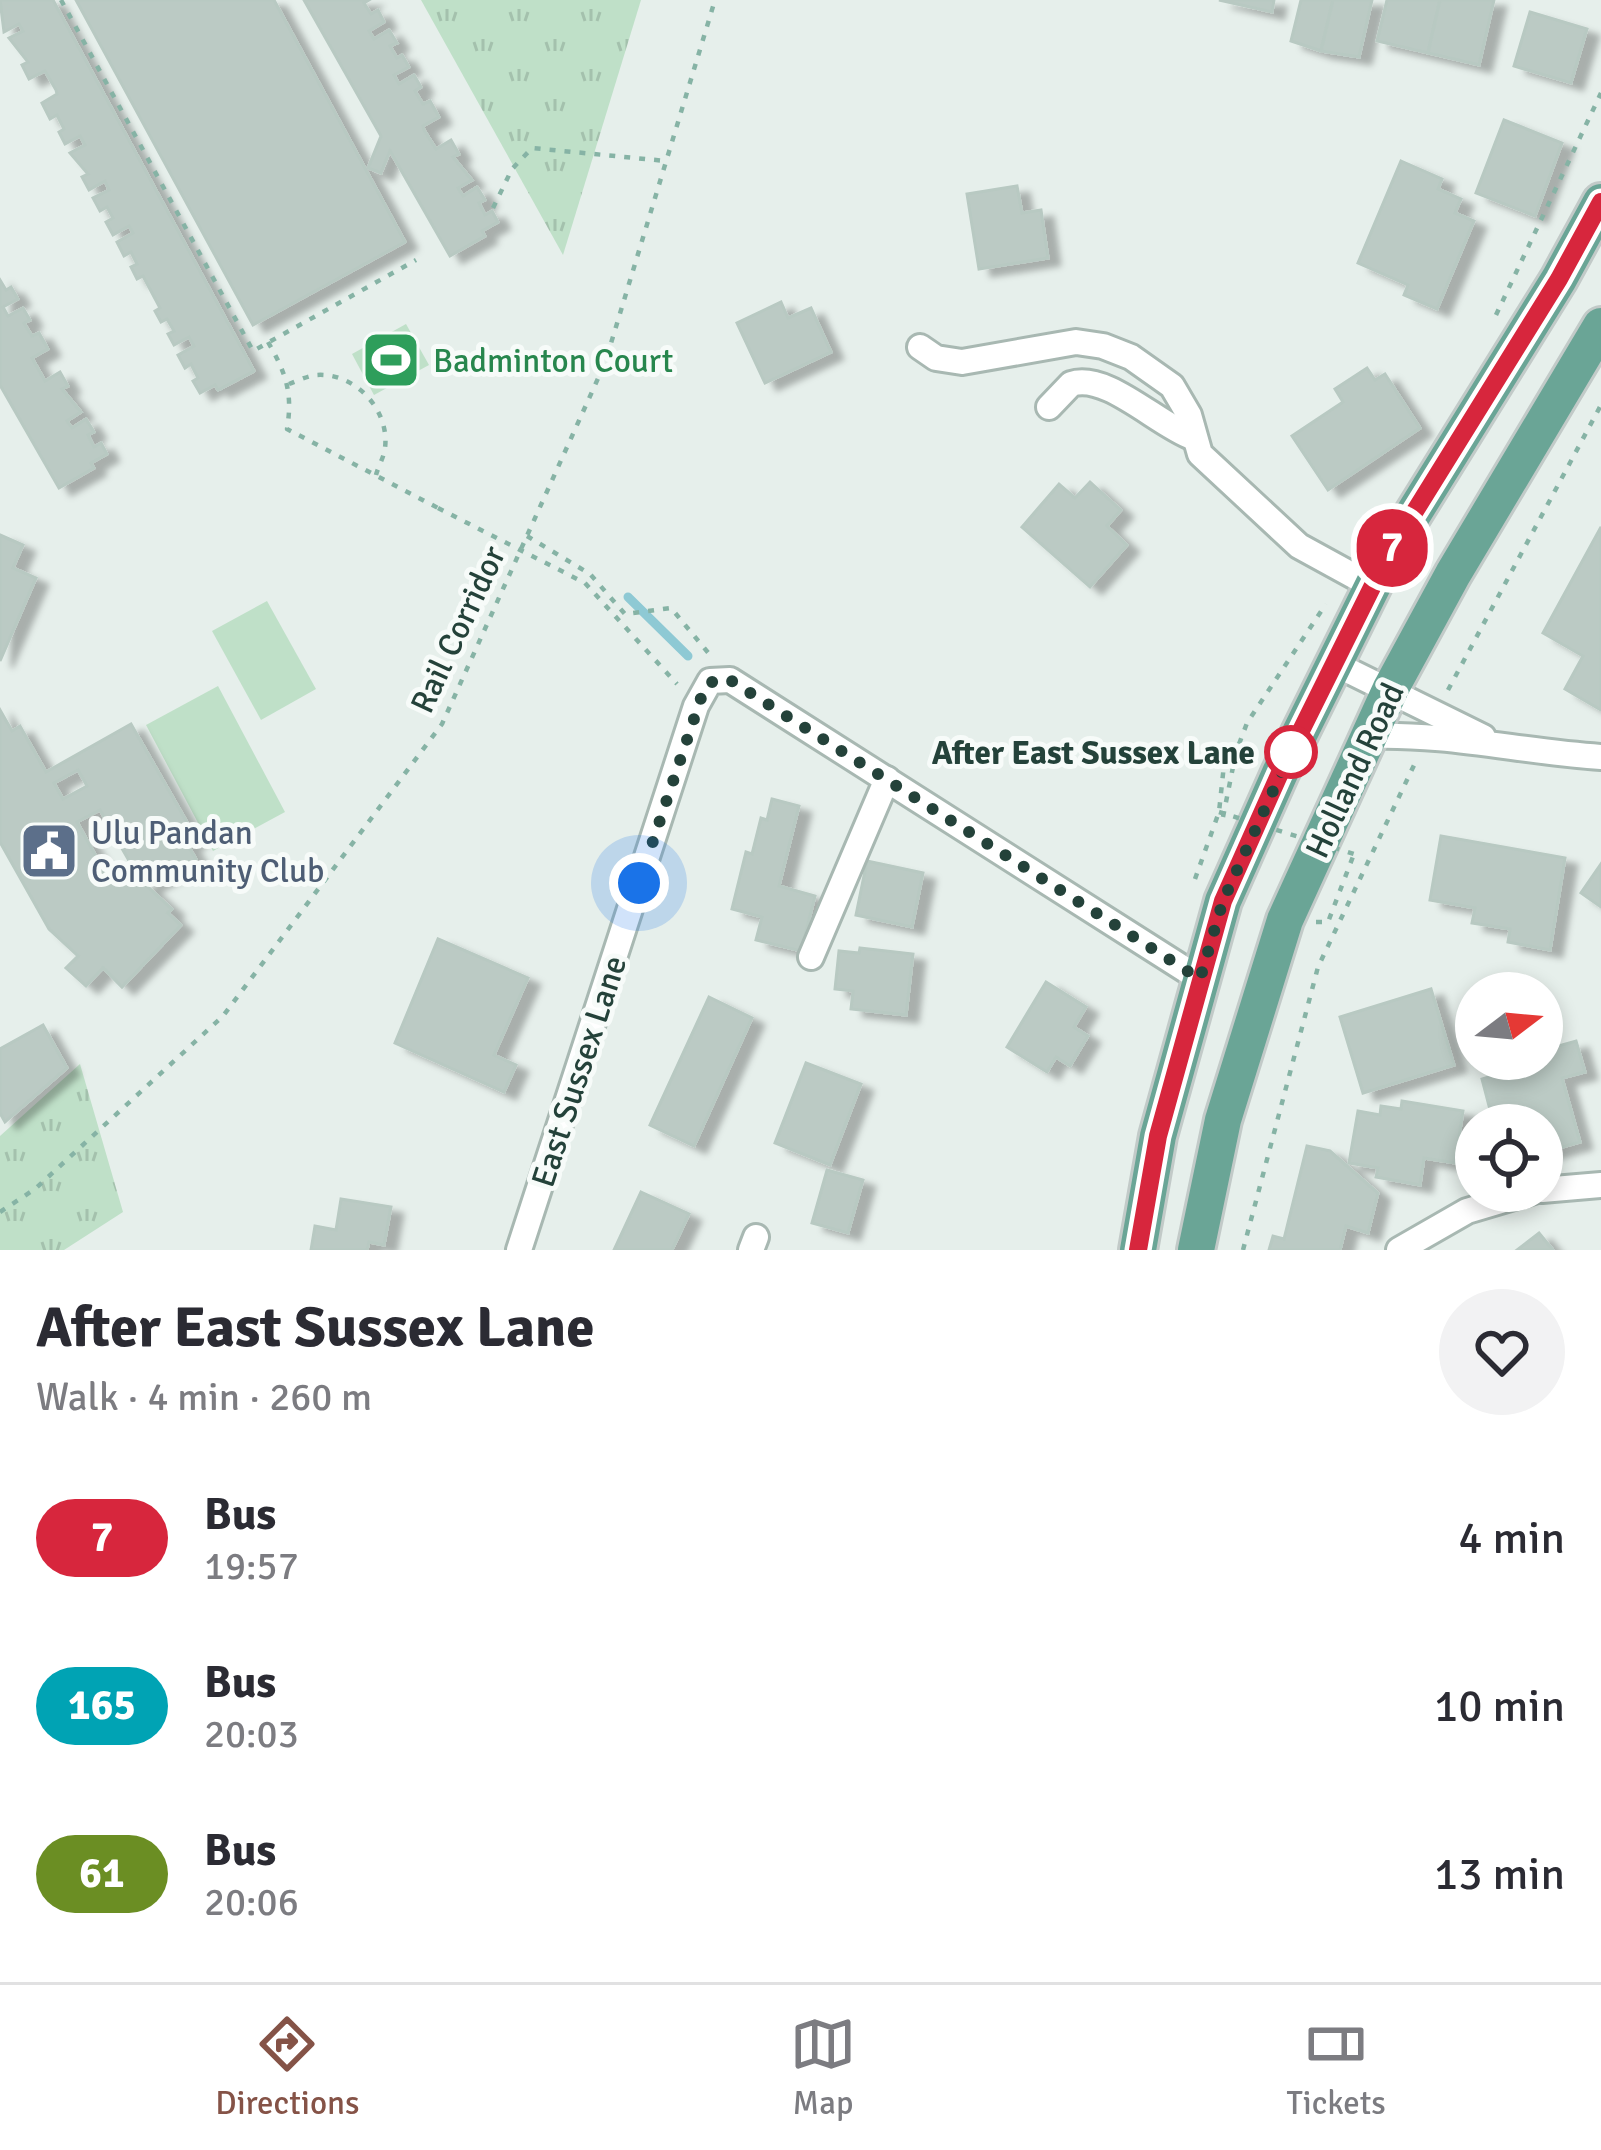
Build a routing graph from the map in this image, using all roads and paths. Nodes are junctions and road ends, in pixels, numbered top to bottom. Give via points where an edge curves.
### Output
1 (61, 0) edge
2 (715, 0) edge
3 (666, 161) junction
4 (1601, 202) edge
5 (493, 208) dead end
6 (416, 260) dead end
7 (1601, 326) edge
8 (268, 342) junction
9 (920, 347) dead end
10 (289, 384) junction
11 (1601, 404) edge
12 (1049, 407) dead end
13 (1192, 437) junction
14 (376, 475) junction
15 (527, 536) junction
16 (1372, 586) junction
17 (1335, 664) junction
18 (730, 680) junction
19 (1391, 688) junction
20 (696, 706) junction
21 (1432, 724) junction
22 (1368, 736) junction
23 (1236, 752) dead end
24 (1601, 757) edge
25 (887, 779) junction
26 (1220, 812) junction
27 (1198, 896) dead end
28 (1328, 922) dead end
29 (811, 957) dead end
30 (1200, 979) junction
31 (1601, 1185) edge
32 (1563, 1188) edge
33 (0, 1212) edge
34 (1465, 1212) edge
35 (519, 1250) edge
36 (1138, 1250) edge
37 (1196, 1250) edge
38 (1243, 1250) edge
39 (1399, 1250) edge

1 - 8 path via 253,351
2 - 3 path, Rail Corridor
3 - 5 path via 532,148
3 - 15 path, Rail Corridor via 604,362
4 - 16 main road, Holland Road
6 - 8 path
7 - 19 main road, Holland Road
8 - 10 path
9 - 13 street via 962,362 1076,343 1103,346 1172,386
10 - 14 path via 287,429
10 - 14 path via 316,375 344,379 368,395 383,420
11 - 21 path
12 - 13 street via 1071,384 1098,382
13 - 16 street via 1200,454 1299,546
14 - 20 path, bridge via 585,583
15 - 18 path via 590,574 625,614 671,608
15 - 33 path, Rail Corridor via 442,724 223,1016
16 - 17 main road, Holland Road
17 - 19 street
17 - 30 main road, Holland Road via 1223,901
18 - 20 street via 710,681
18 - 25 street
19 - 21 street
19 - 22 main road, Holland Road
20 - 35 street, East Sussex Lane
21 - 22 street
21 - 24 street via 1538,753
21 - 38 path via 1318,968
22 - 37 main road, Holland Road via 1285,920 1223,1120
23 - 26 path via 1225,755
25 - 29 street
25 - 30 street
26 - 27 path via 1195,874
26 - 28 path, bridge via 1354,854
30 - 36 main road, Holland Road
31 - 32 street
34 - 39 street

